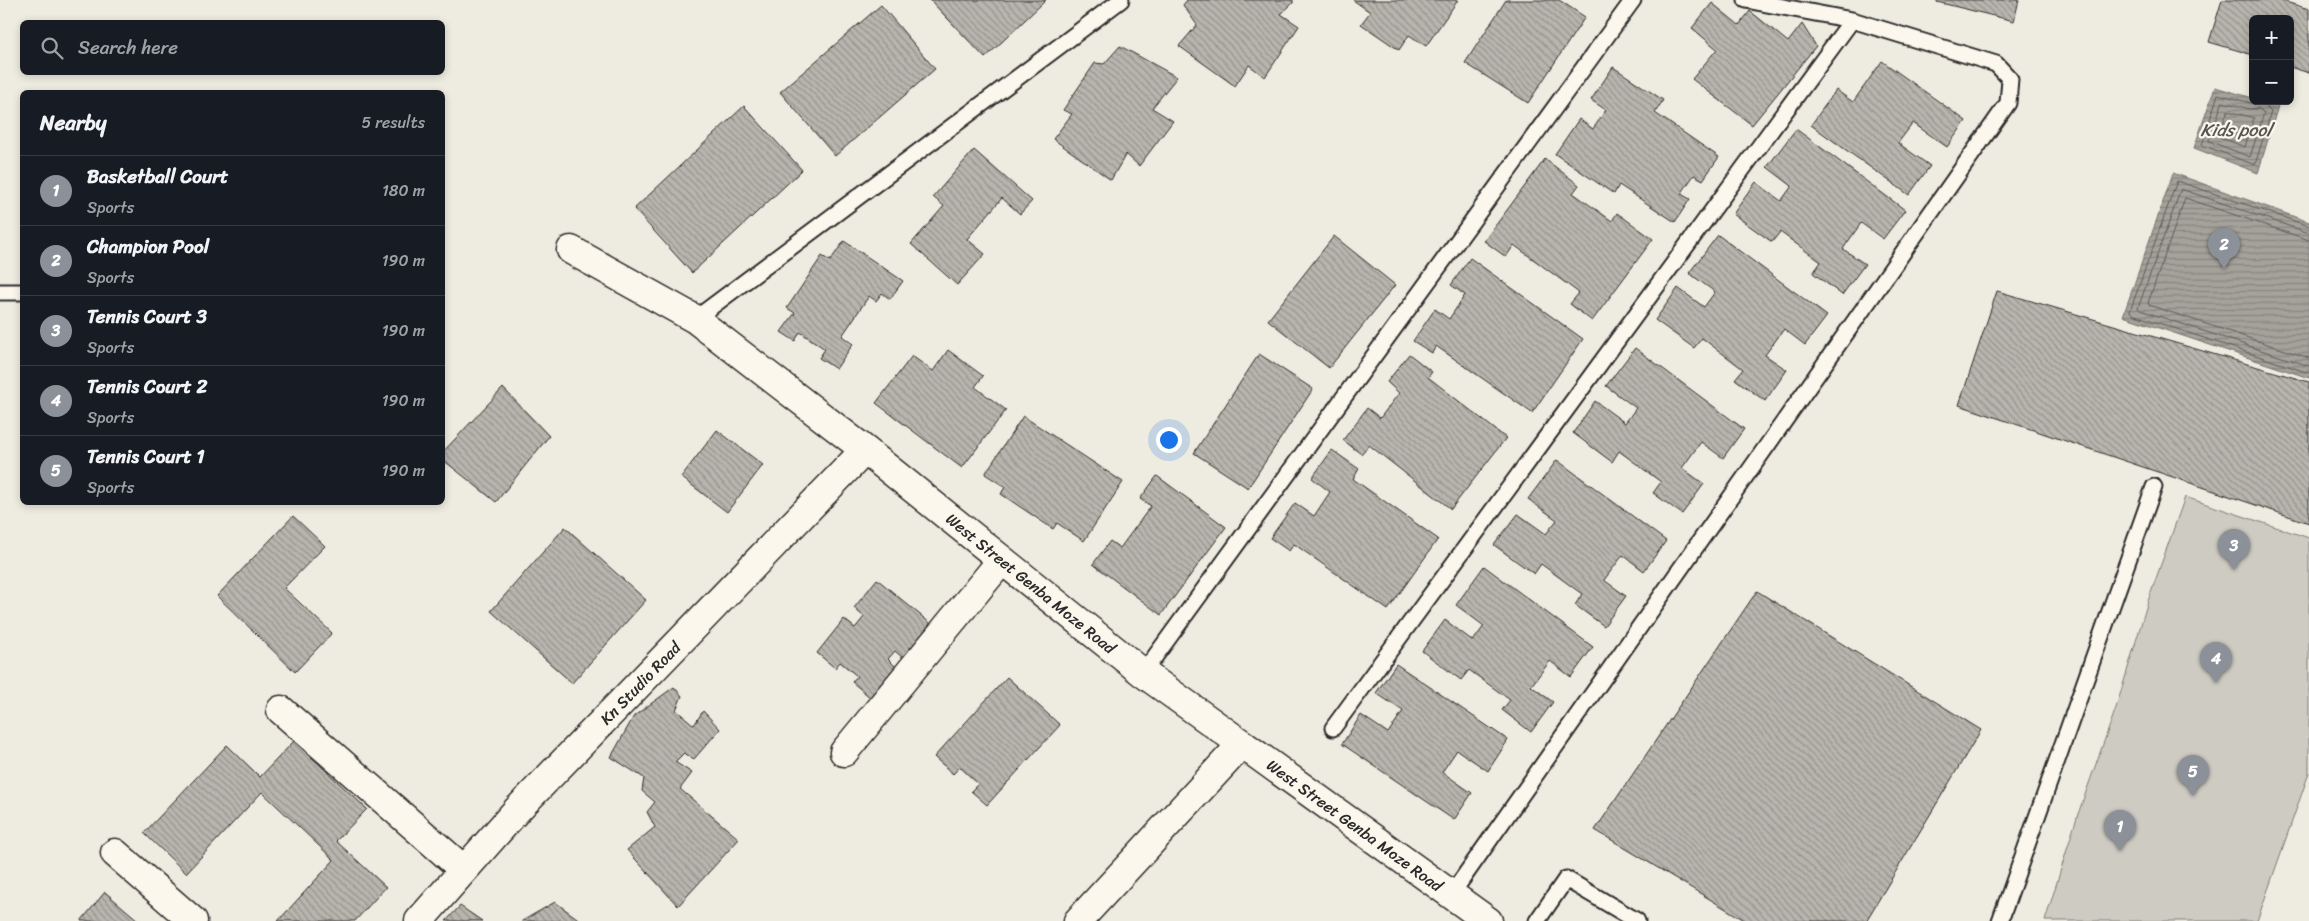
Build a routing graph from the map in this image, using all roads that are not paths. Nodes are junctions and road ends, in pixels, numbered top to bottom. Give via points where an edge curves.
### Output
1 (1121, 0) edge
2 (1633, 0) edge
3 (1746, 0) edge
4 (1852, 20) junction
5 (571, 250) dead end
6 (0, 292) edge
7 (20, 292) edge
8 (695, 319) junction
9 (865, 450) junction
10 (2154, 487) dead end
11 (1002, 560) junction
12 (1143, 673) junction
13 (280, 710) dead end
14 (1333, 728) dead end
15 (1242, 744) junction
16 (844, 752) dead end
17 (115, 853) dead end
18 (464, 870) junction
19 (1451, 895) junction
20 (193, 921) edge
21 (419, 921) edge
22 (1078, 921) edge
23 (1488, 921) edge
24 (1537, 921) edge
25 (1637, 921) edge
26 (2000, 921) edge

1 - 8 lane
2 - 12 lane
3 - 4 lane
4 - 14 lane
4 - 19 lane via 1996,64 2010,79 2008,103
5 - 8 street, West Street Genba Moze Road
6 - 7 lane
8 - 9 street, West Street Genba Moze Road
9 - 11 street, West Street Genba Moze Road
9 - 18 street, Kn Studio Road via 524,803
10 - 26 lane
11 - 12 street, West Street Genba Moze Road
11 - 16 street
12 - 15 street, West Street Genba Moze Road
13 - 18 street
15 - 19 street, West Street Genba Moze Road
15 - 22 street
17 - 20 street
18 - 21 street, Kn Studio Road
19 - 23 street, West Street Genba Moze Road
24 - 25 lane via 1566,879

